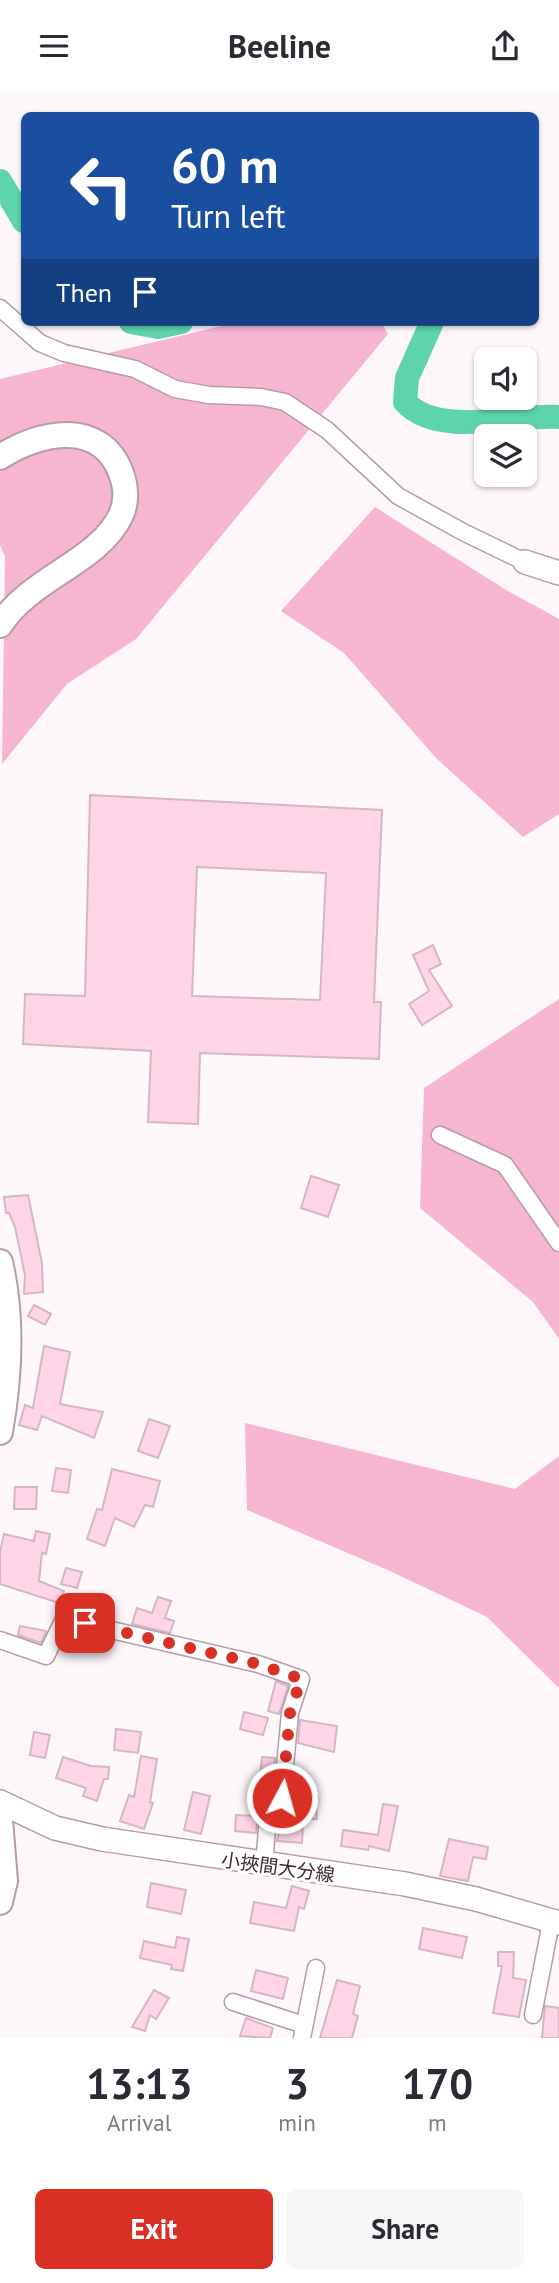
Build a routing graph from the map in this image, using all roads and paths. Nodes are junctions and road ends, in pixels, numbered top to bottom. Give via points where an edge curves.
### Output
1 (0, 308) edge
2 (0, 457) edge
3 (525, 562) joint
4 (559, 573) edge
5 (0, 625) edge
6 (440, 1135) dead end
7 (559, 1243) edge
8 (0, 1262) edge
9 (1, 1423) edge
10 (0, 1640) edge
11 (0, 1802) edge
12 (0, 1820) edge
13 (264, 1865) junction
14 (0, 1902) edge
15 (555, 1922) edge
16 (316, 1968) dead end
17 (233, 2002) dead end
18 (533, 2015) dead end
19 (303, 2031) edge

1 - 3 street via 40,343 64,353 135,369 175,389 285,402 327,430 398,496
2 - 5 main road via 43,440 90,437 113,455 125,492 120,517 96,545 34,588
3 - 4 main road
6 - 7 street via 505,1165
8 - 9 main road via 9,1336
10 - 13 street via 46,1656 64,1619 258,1664 301,1679 290,1713 282,1798 267,1829
11 - 13 main road, 小挾間大分線 via 55,1828
12 - 14 main road via 5,1881
13 - 15 main road, 小挾間大分線 via 405,1884
15 - 18 street
16 - 19 street
17 - 19 street

